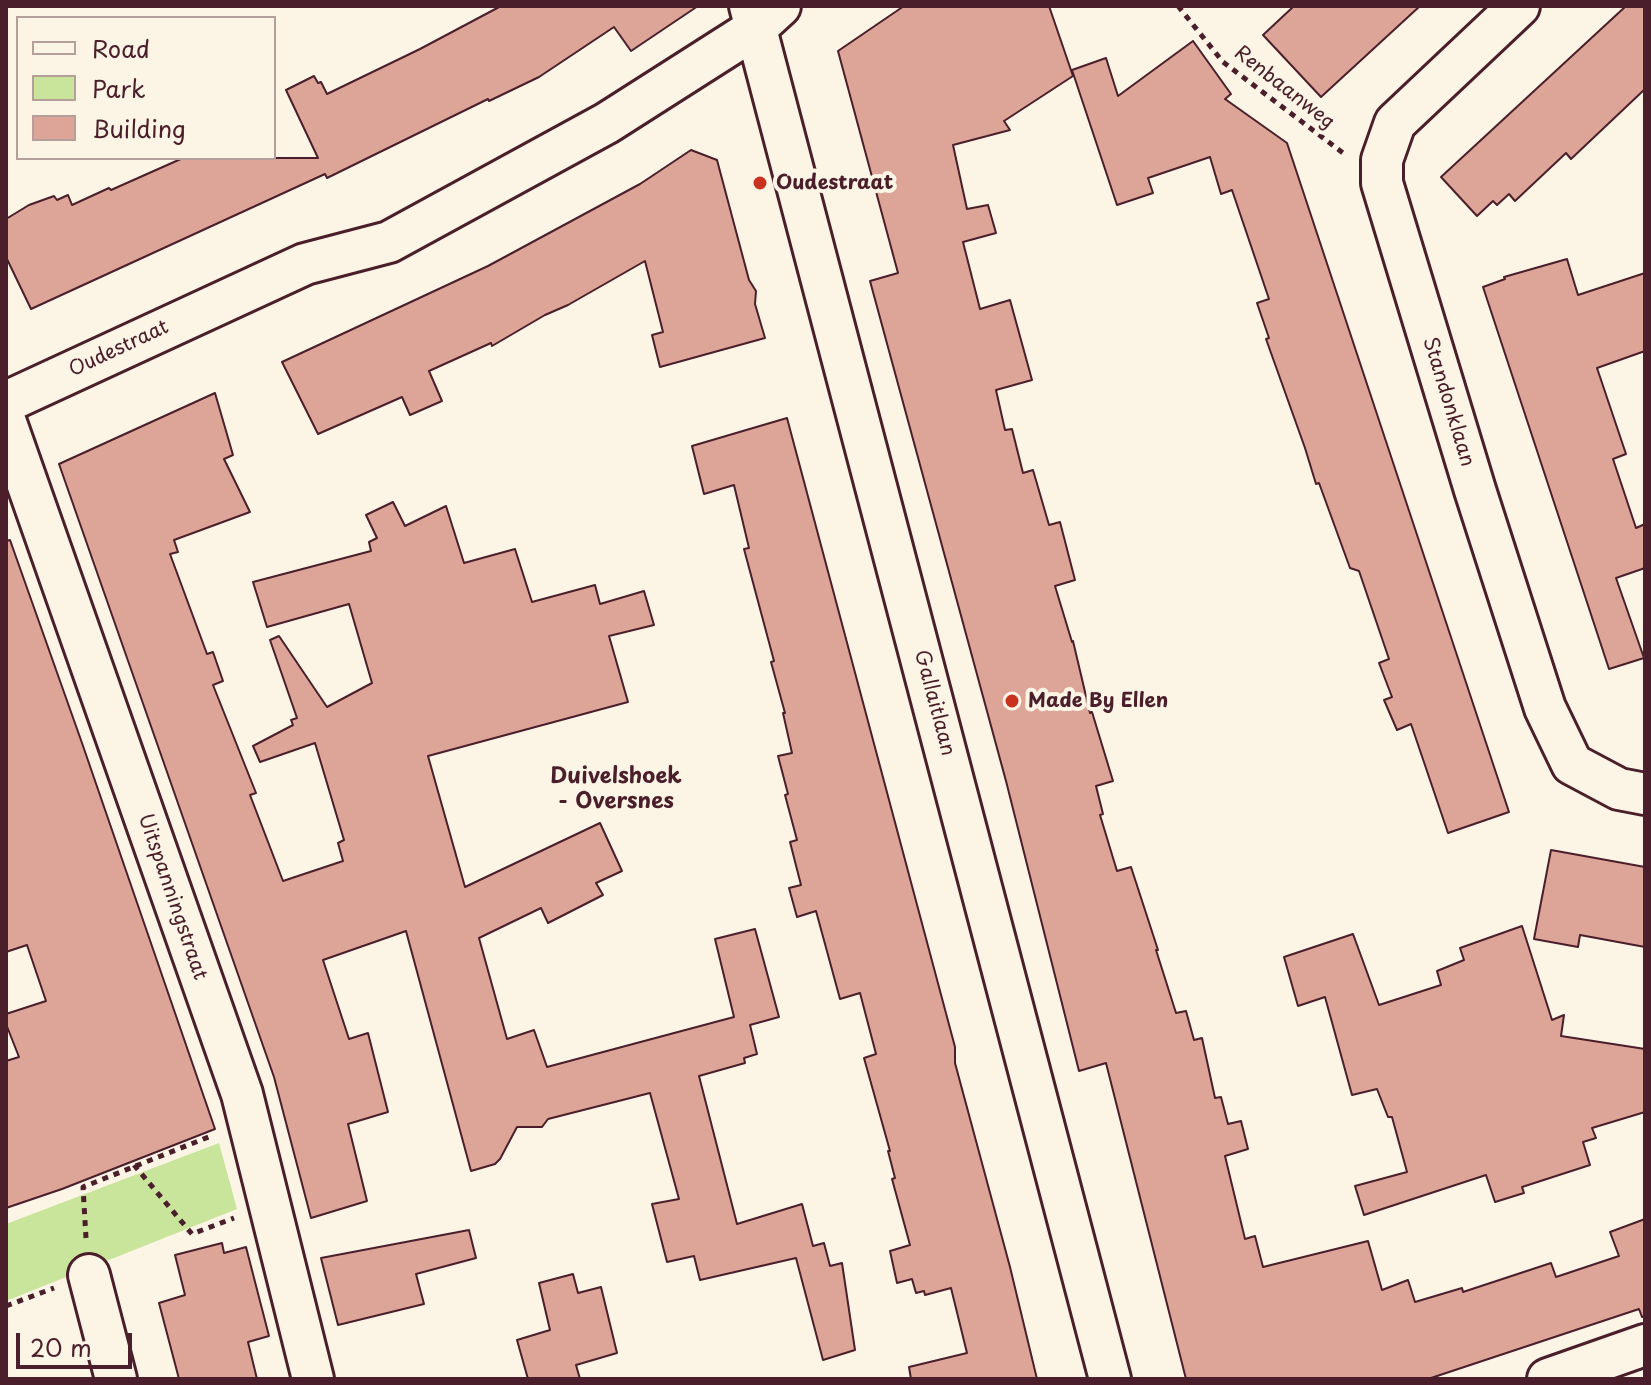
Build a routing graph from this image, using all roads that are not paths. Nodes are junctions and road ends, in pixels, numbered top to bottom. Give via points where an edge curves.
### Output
1 (1519, 6) edge
2 (762, 13) edge
3 (6, 402) edge
4 (6, 423) edge
5 (1645, 794) edge
6 (89, 1275) road end
7 (1645, 1345) edge
8 (116, 1379) edge
9 (313, 1379) edge
10 (1110, 1379) edge
11 (1548, 1379) edge

1 - 5 street, Standonklaan via 1395,123 1382,160 1382,183 1545,708 1572,764 1619,789
2 - 3 street, Oudestraat via 607,123 389,242 305,264
2 - 10 street, Gallaitlaan
4 - 9 street, Uitspanningstraat via 236,1079
6 - 8 street
7 - 11 street

